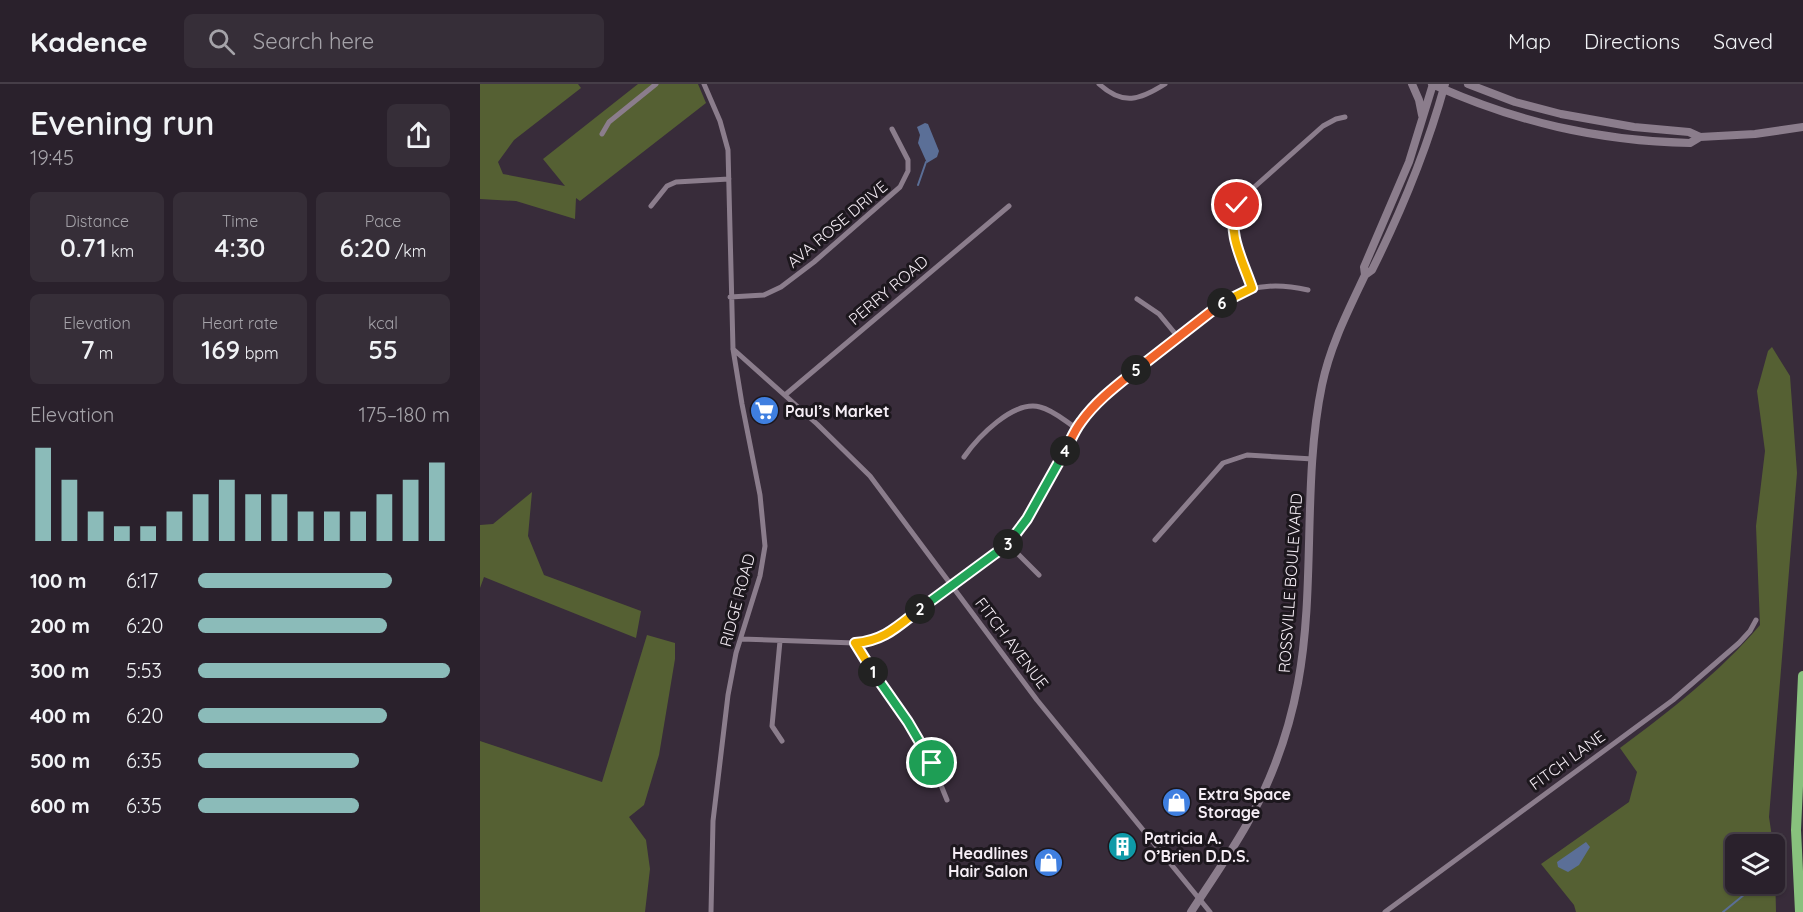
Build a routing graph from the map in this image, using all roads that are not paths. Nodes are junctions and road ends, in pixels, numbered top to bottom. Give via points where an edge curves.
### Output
1 (656, 84) edge
2 (704, 84) edge
3 (1099, 84) edge
4 (1165, 84) edge
5 (1412, 84) edge
6 (1433, 84) edge
7 (1468, 84) edge
8 (1444, 86) edge
9 (1345, 117) dead end
10 (1423, 118) junction
11 (1583, 119) junction
12 (1802, 128) edge
13 (892, 129) dead end
14 (1582, 133) junction
15 (602, 134) dead end
16 (1700, 137) junction
17 (729, 179) junction
18 (651, 206) dead end
19 (1009, 206) dead end
20 (1365, 275) junction
21 (1252, 288) junction
22 (1308, 290) dead end
23 (730, 297) junction
24 (1137, 299) dead end
25 (1178, 337) junction
26 (733, 348) junction
27 (785, 395) junction
28 (1077, 428) junction
29 (964, 457) dead end
30 (1313, 459) junction
31 (1155, 540) dead end
32 (1008, 544) junction
33 (1039, 575) dead end
34 (952, 586) junction
35 (1756, 620) dead end
36 (741, 639) junction
37 (780, 641) junction
38 (855, 643) junction
39 (1803, 676) edge
40 (782, 741) dead end
41 (947, 800) dead end
42 (1199, 899) junction
43 (1800, 911) edge
44 (711, 912) edge
45 (1191, 912) edge
46 (1210, 912) edge
47 (1385, 912) edge

1 - 15 street via 609,122
2 - 17 street, RIDGE ROAD via 724,133
3 - 4 street via 1117,96 1132,99
5 - 10 main road
6 - 8 main road
6 - 10 main road, ROSSVILLE BOULEVARD
7 - 11 main road via 1515,102
8 - 14 main road via 1520,117
8 - 20 main road, ROSSVILLE BOULEVARD via 1406,200 1372,270
9 - 21 street via 1323,126 1237,205 1233,232
10 - 20 main road, ROSSVILLE BOULEVARD via 1364,267
11 - 14 main road
11 - 16 main road via 1689,132
12 - 16 main road
13 - 23 street, AVA ROSE DRIVE via 908,160 908,171 896,193 781,287 764,295
14 - 16 main road via 1690,143
17 - 18 street via 676,182
17 - 23 street, RIDGE ROAD
19 - 27 street, PERRY ROAD
20 - 30 main road, ROSSVILLE BOULEVARD via 1324,373
21 - 22 street via 1281,286
21 - 25 street via 1218,305
23 - 26 street, RIDGE ROAD
24 - 25 street via 1159,314
25 - 28 street via 1115,386
26 - 27 street, FITCH AVENUE
26 - 36 street, RIDGE ROAD via 765,531 760,576
27 - 34 street, FITCH AVENUE via 870,476
28 - 29 street via 1040,407 1020,407 979,438
28 - 32 street via 1027,519
30 - 31 street via 1246,455 1223,463
30 - 42 main road, ROSSVILLE BOULEVARD via 1304,641 1293,708 1256,808
32 - 33 street
32 - 34 street
34 - 38 street via 888,634
34 - 42 street, FITCH AVENUE via 1037,700
35 - 47 street, FITCH LANE via 1739,643 1673,700
36 - 37 street
36 - 44 street, RIDGE ROAD via 732,675 713,822
37 - 38 street
37 - 40 street via 772,726
38 - 41 street via 921,742
39 - 43 highway via 1797,819
42 - 45 main road, ROSSVILLE BOULEVARD
42 - 46 street, FITCH AVENUE

